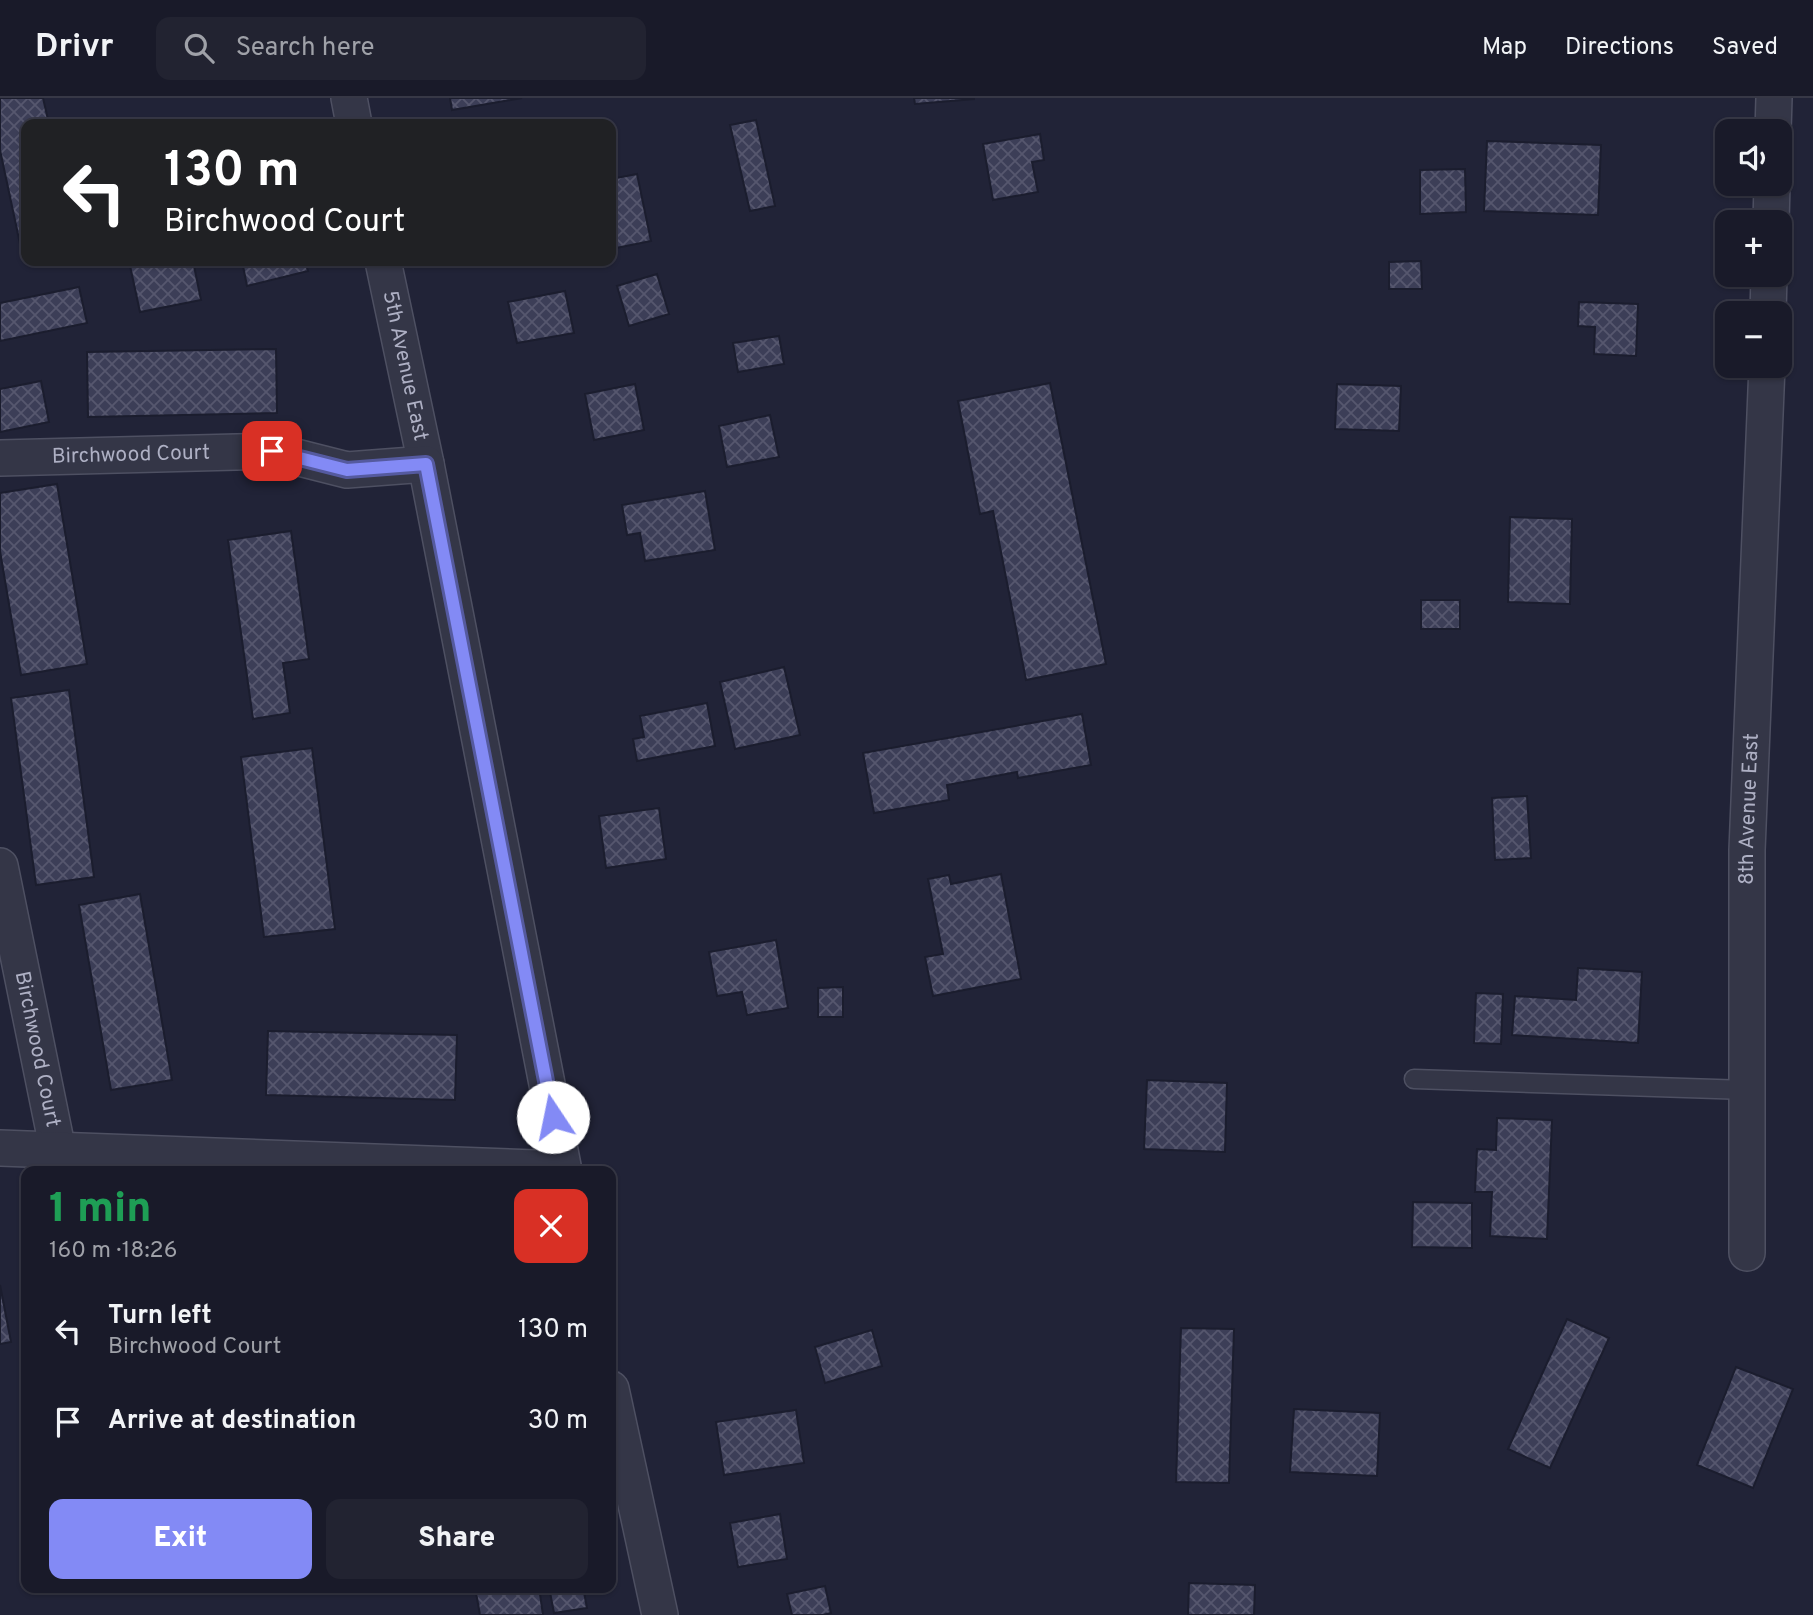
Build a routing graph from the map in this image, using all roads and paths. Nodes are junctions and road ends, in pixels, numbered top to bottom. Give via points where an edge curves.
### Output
1 (349, 98) edge
2 (1774, 98) edge
3 (353, 119) edge
4 (1773, 119) edge
5 (384, 266) edge
6 (1766, 378) edge
7 (0, 458) edge
8 (426, 464) junction
9 (0, 866) edge
10 (1414, 1079) dead end
11 (1747, 1090) junction
12 (0, 1148) edge
13 (58, 1151) junction
14 (457, 1166) edge
15 (562, 1166) edge
16 (1747, 1253) dead end
17 (616, 1412) edge
18 (660, 1615) edge

1 - 3 street
2 - 4 street
5 - 8 street, 5th Avenue East
6 - 11 street, 8th Avenue East via 1747,850
7 - 8 street, Birchwood Court via 272,451 347,470
8 - 15 street, 5th Avenue East
9 - 13 street, Birchwood Court
10 - 11 lane
11 - 16 street, 8th Avenue East
12 - 13 street
13 - 14 street
17 - 18 street

